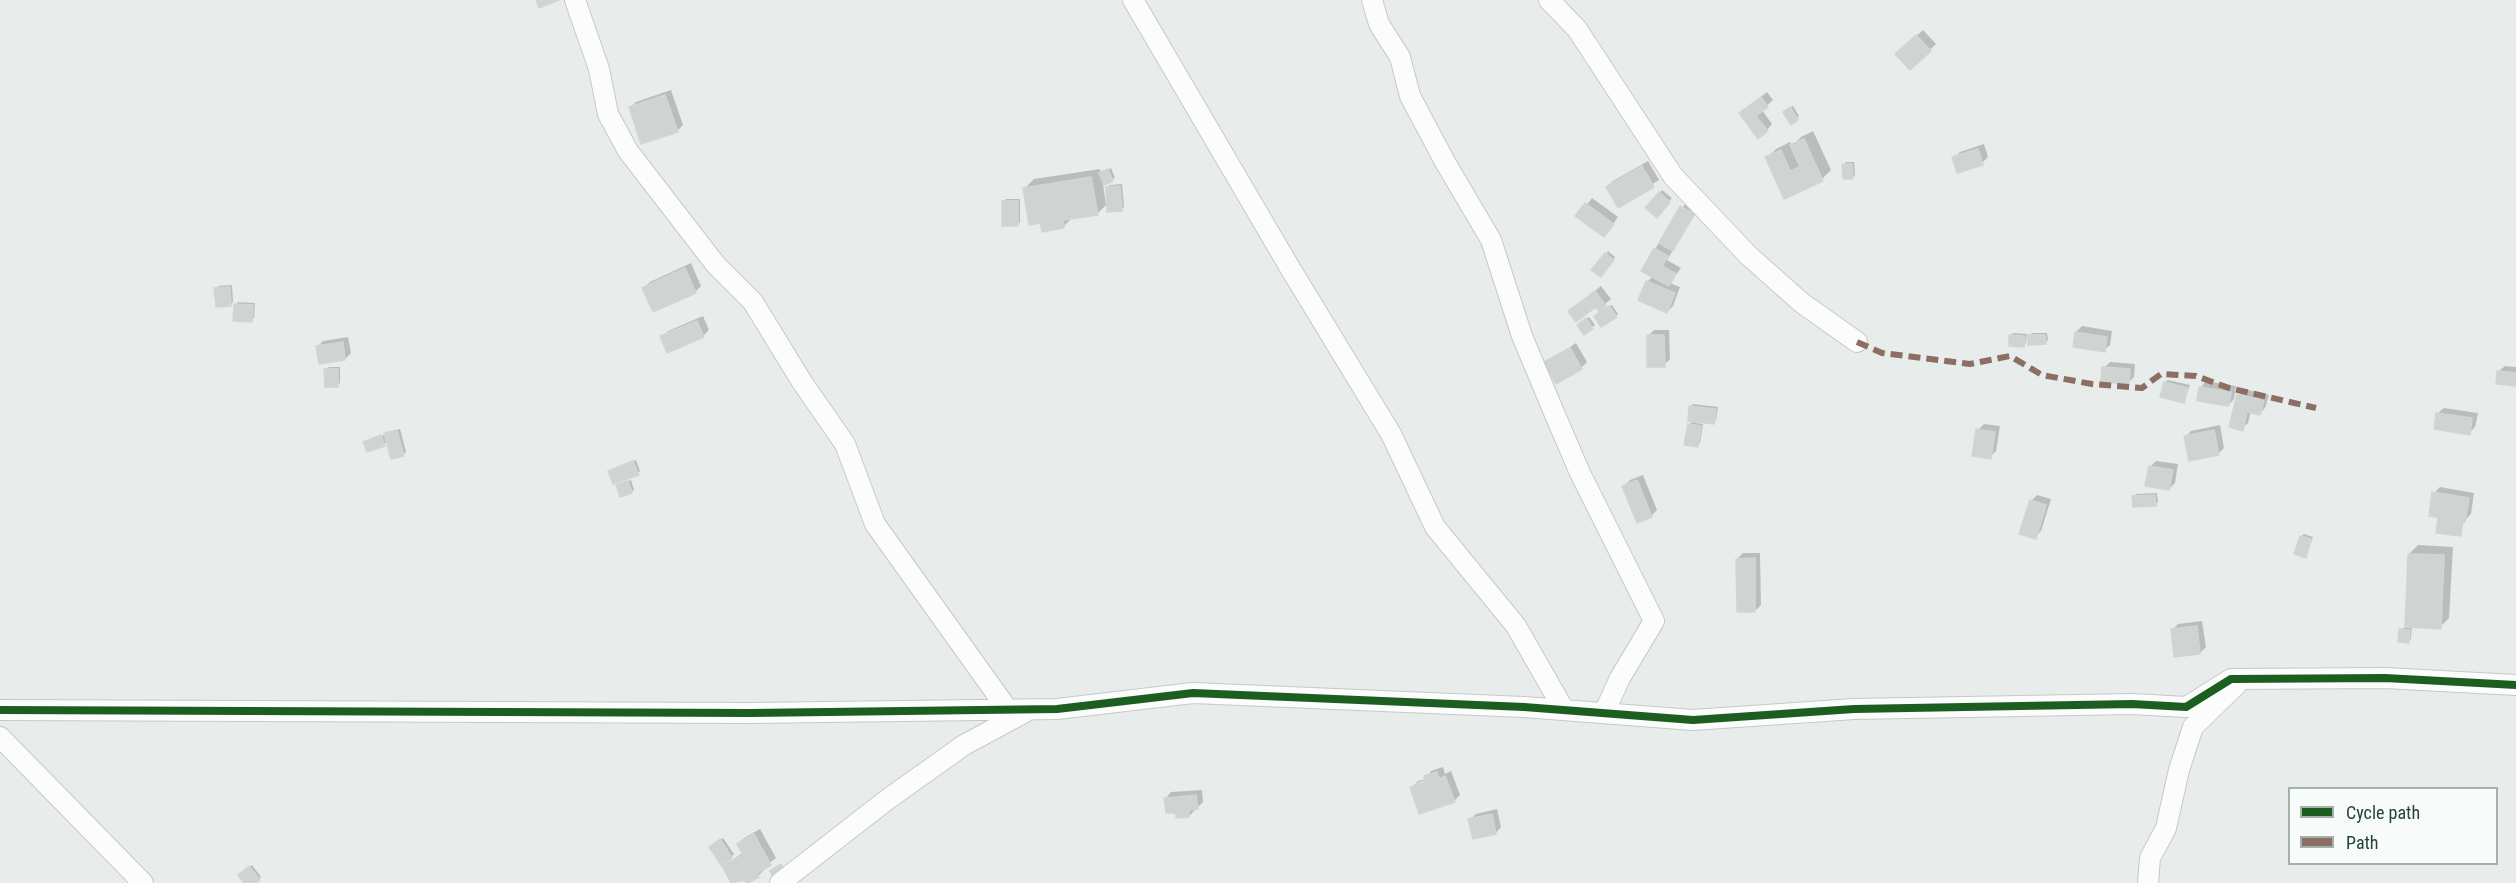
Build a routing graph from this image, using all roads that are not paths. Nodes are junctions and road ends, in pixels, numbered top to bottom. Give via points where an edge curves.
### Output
1 (576, 0) edge
2 (1133, 0) edge
3 (1372, 0) edge
4 (1549, 0) edge
5 (1857, 342) dead end
6 (2243, 679) junction
7 (2516, 685) edge
8 (1031, 709) junction
9 (0, 710) edge
10 (1008, 710) junction
11 (1564, 710) junction
12 (1604, 713) junction
13 (0, 737) edge
14 (143, 883) edge
15 (780, 883) edge
16 (2148, 883) edge

1 - 10 street via 599,69 608,114 628,150 716,266 753,302 845,444 875,524
2 - 11 street via 1391,434 1435,527 1516,626
3 - 12 street via 1379,24 1400,57 1410,96 1491,240 1522,336 1553,410 1654,621
4 - 5 street via 1577,30 1673,176 1749,256 1802,303
6 - 7 street via 2385,678
6 - 12 street via 2230,679 2186,707 2132,704 1854,709 1693,720
6 - 16 street via 2193,727 2166,828 2150,858
8 - 10 street
8 - 11 street via 1193,693
8 - 15 street via 964,745
9 - 10 street
11 - 12 street
13 - 14 street

